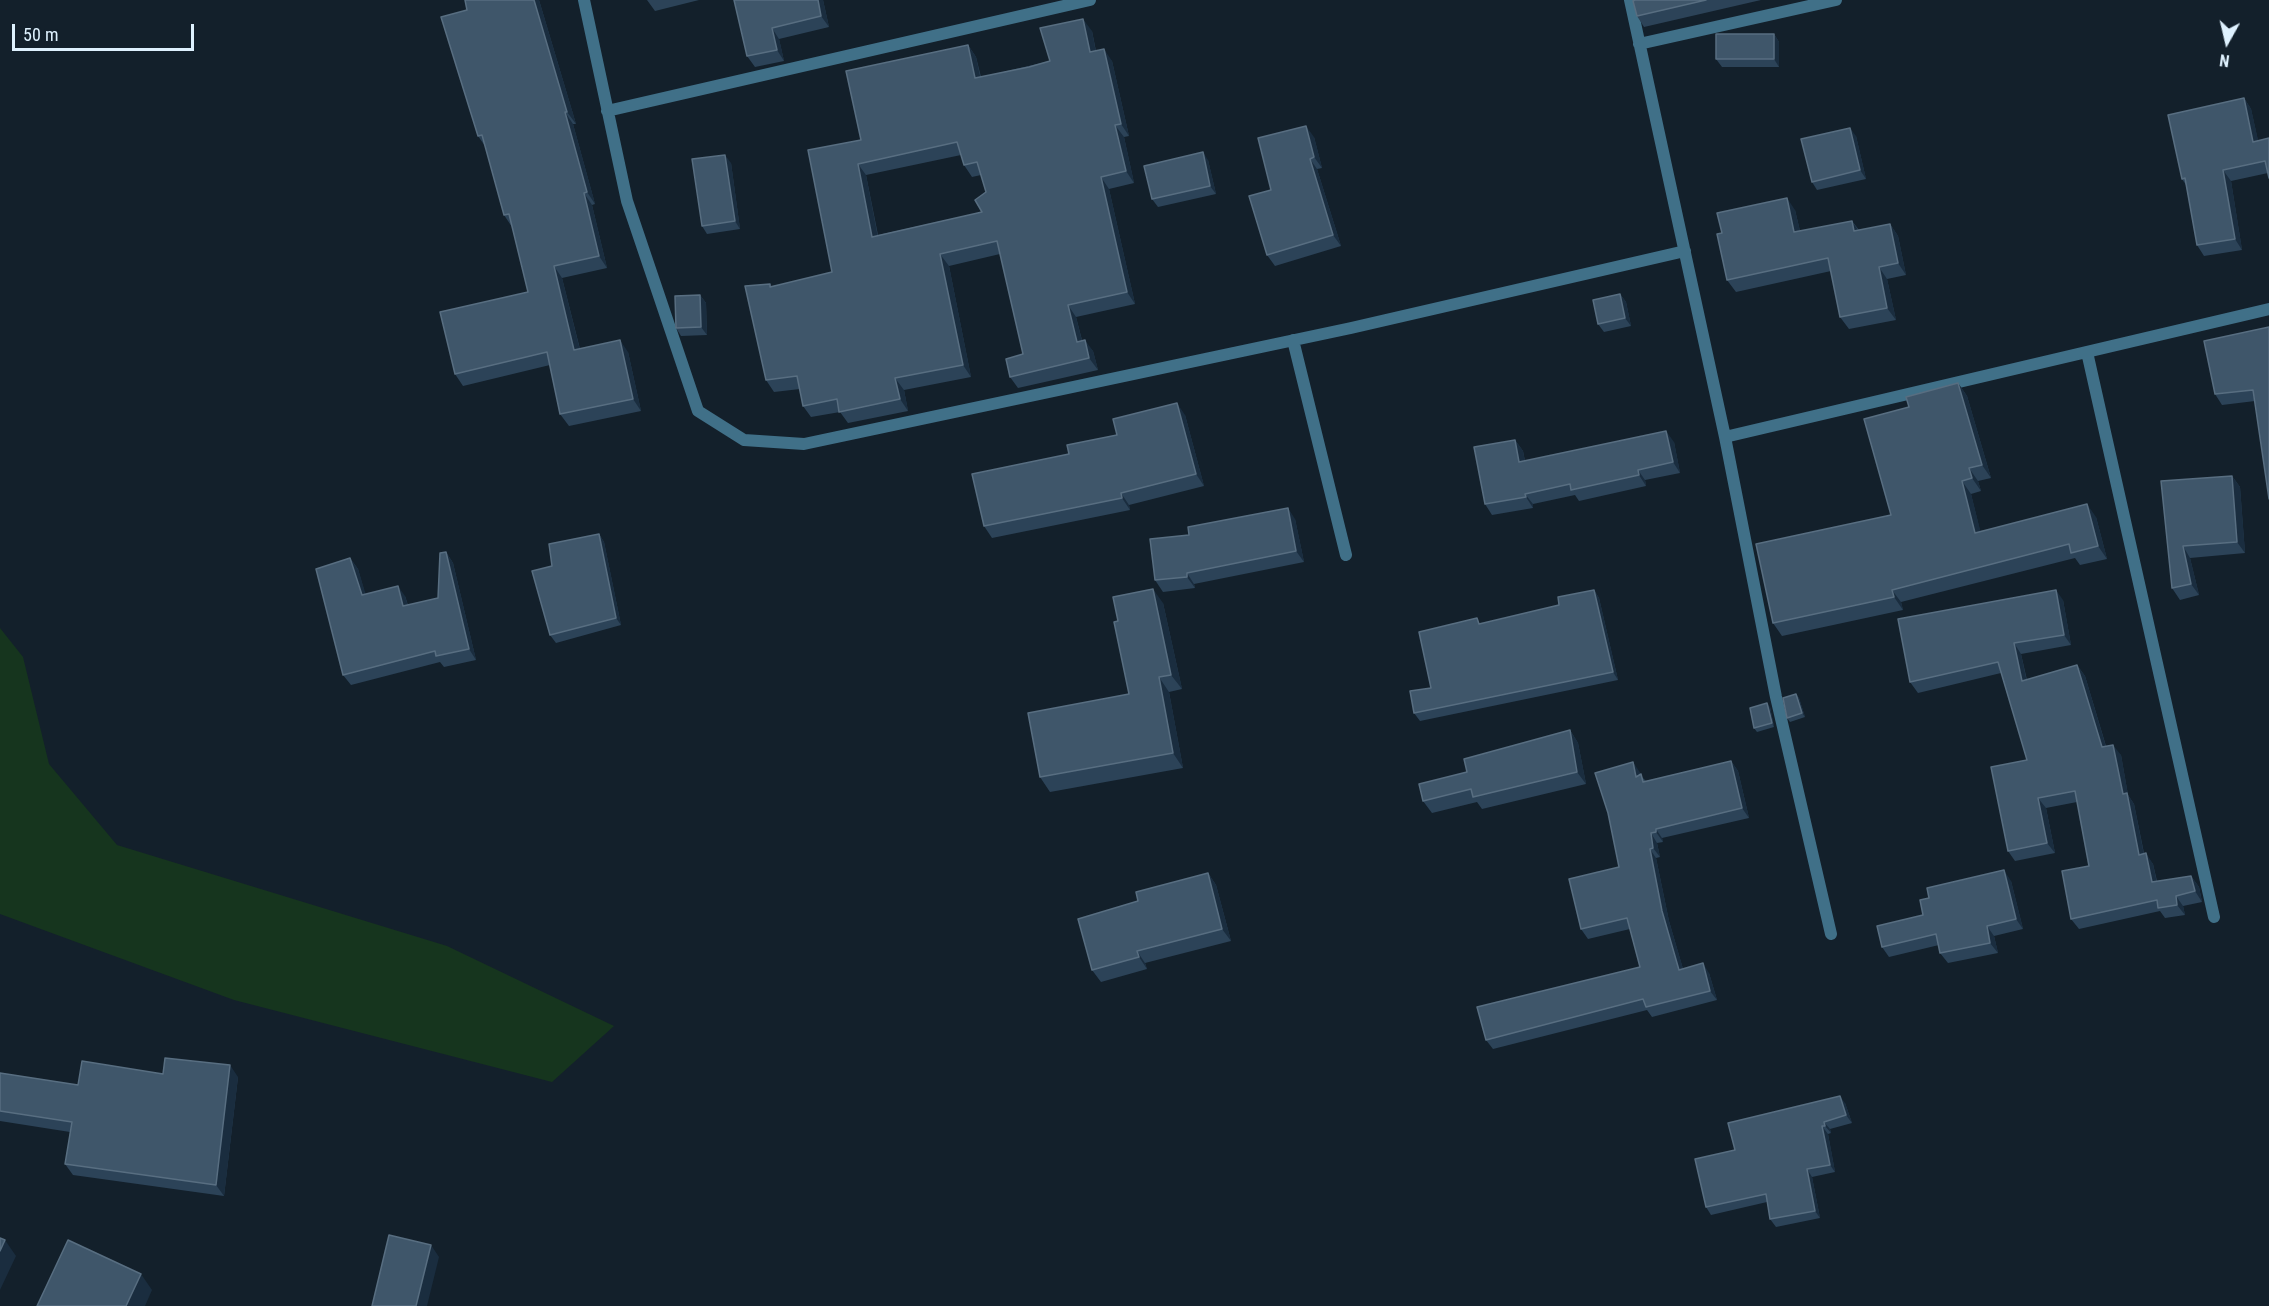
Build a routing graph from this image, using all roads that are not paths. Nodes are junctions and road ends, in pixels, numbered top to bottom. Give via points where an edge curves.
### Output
1 (584, 0) edge
2 (1090, 0) edge
3 (1630, 0) edge
4 (1836, 0) edge
5 (1640, 44) junction
6 (607, 111) junction
7 (1685, 251) junction
8 (2269, 309) edge
9 (1293, 340) junction
10 (2087, 352) junction
11 (1725, 437) junction
12 (1346, 555) dead end
13 (2214, 917) dead end
14 (1831, 934) dead end

1 - 6 street
2 - 6 street
3 - 5 street
4 - 5 street
5 - 7 street
6 - 9 street via 627,201 698,411 744,440 804,444
7 - 9 street
7 - 11 street
8 - 10 street
9 - 12 street
10 - 11 street
10 - 13 street
11 - 14 street via 1776,697

